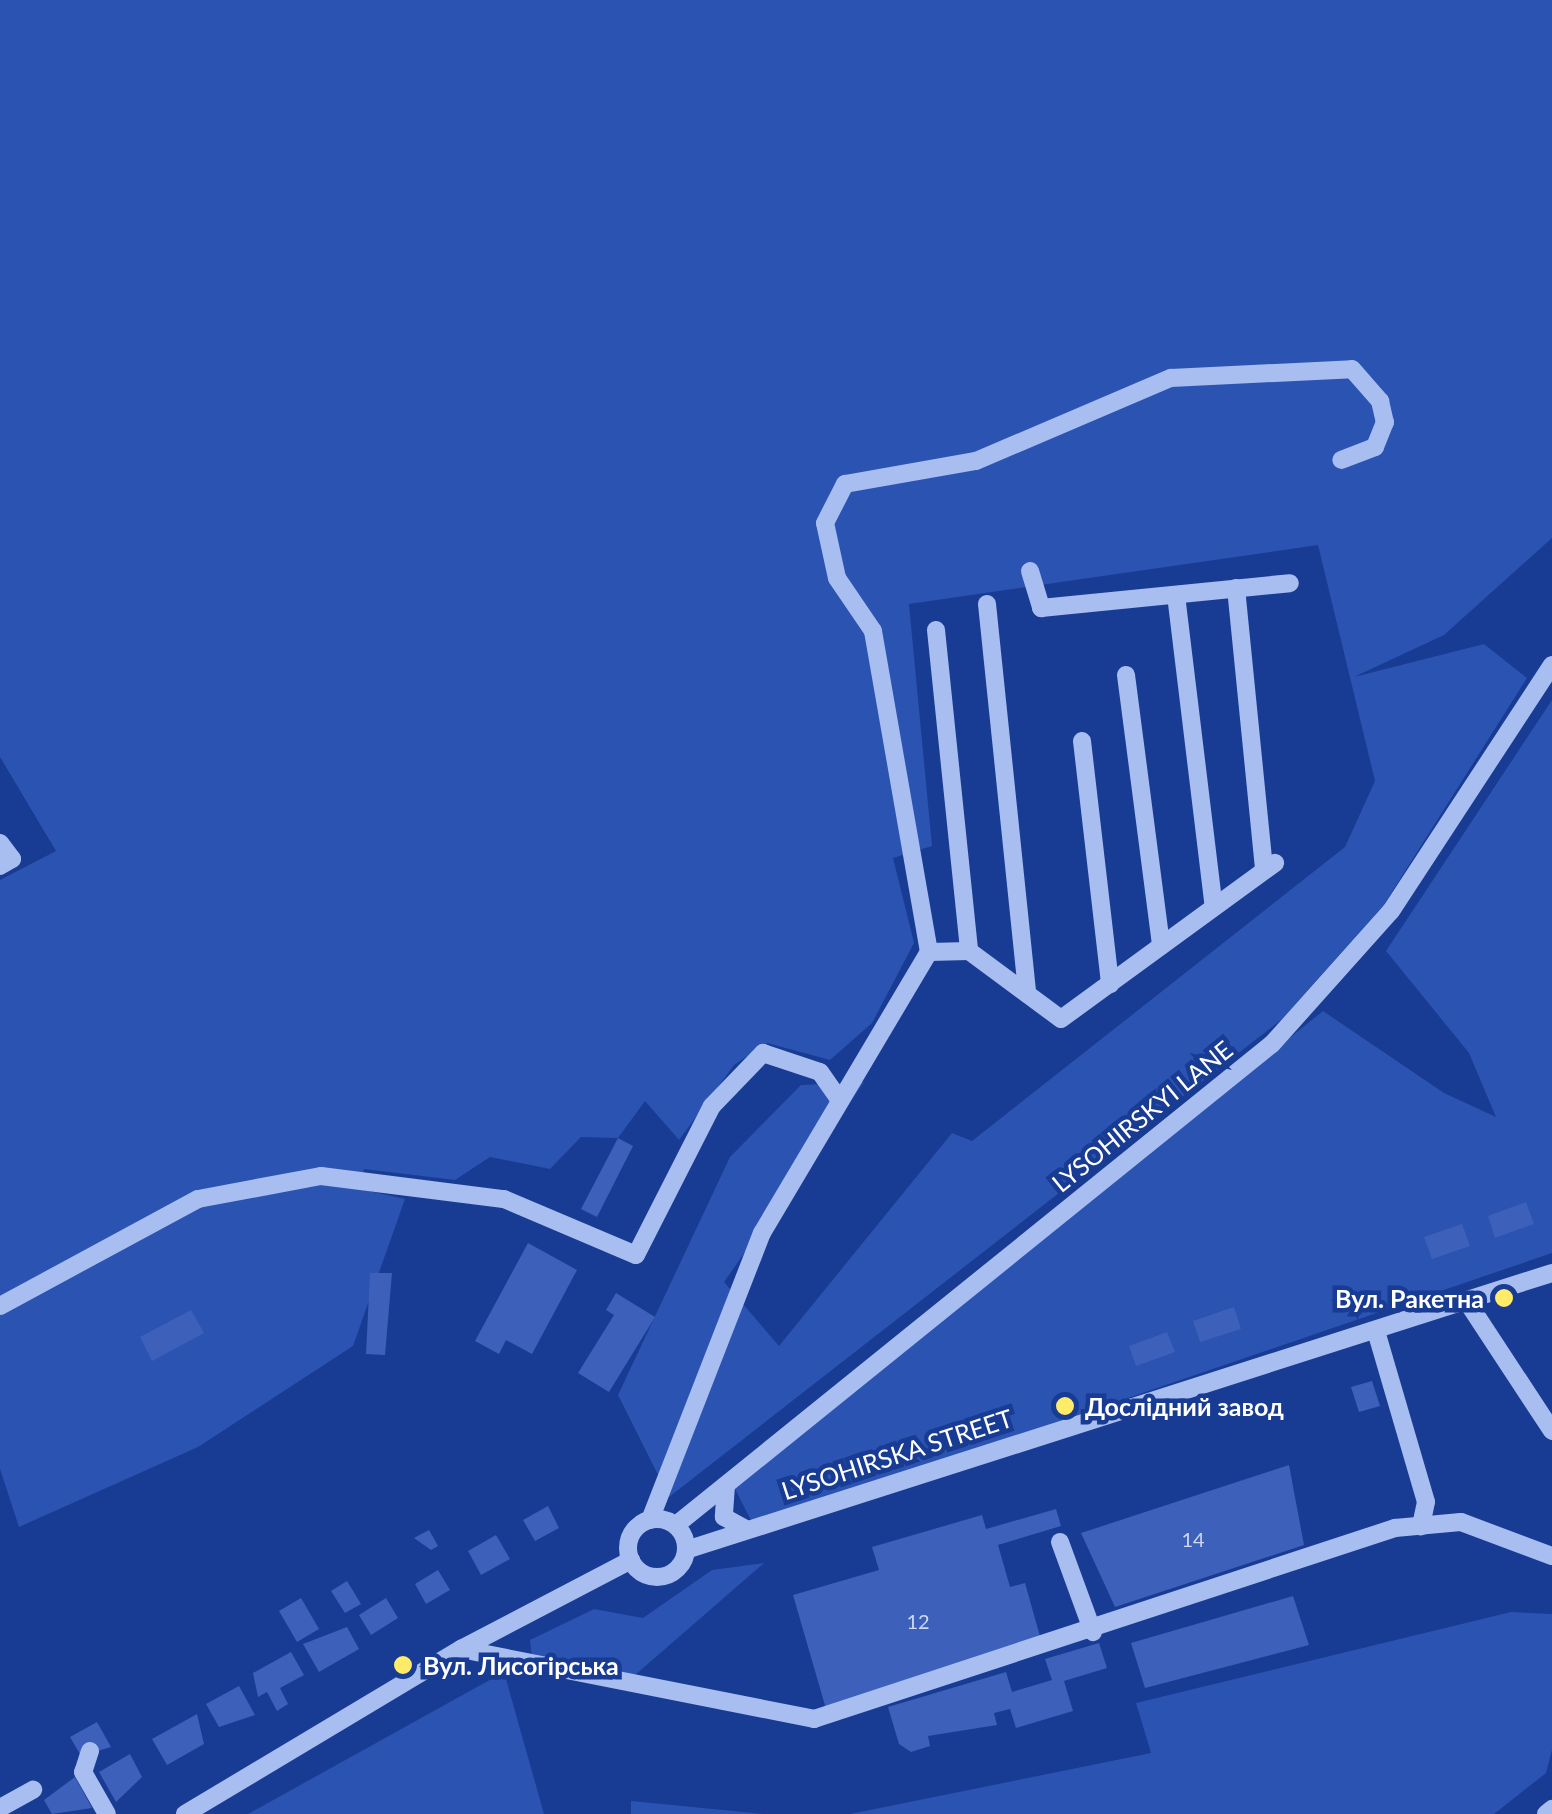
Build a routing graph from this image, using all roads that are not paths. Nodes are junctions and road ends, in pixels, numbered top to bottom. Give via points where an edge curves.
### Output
1 (1341, 460) dead end
2 (1030, 571) dead end
3 (1290, 584) dead end
4 (1236, 588) junction
5 (1176, 595) junction
6 (987, 604) dead end
7 (936, 630) dead end
8 (1552, 665) edge
9 (1126, 675) dead end
10 (1082, 742) dead end
11 (0, 843) edge
12 (0, 866) edge
13 (1214, 908) junction
14 (1161, 946) junction
15 (970, 951) junction
16 (929, 952) junction
17 (1110, 984) junction
18 (1027, 994) junction
19 (840, 1101) junction
20 (1552, 1274) edge
21 (1468, 1303) junction
22 (0, 1306) edge
23 (1376, 1331) junction
24 (1552, 1431) edge
25 (726, 1484) junction
26 (650, 1520) junction
27 (676, 1525) junction
28 (1421, 1526) junction
29 (746, 1528) junction
30 (1060, 1542) dead end
31 (686, 1550) junction
32 (1552, 1556) edge
33 (631, 1560) junction
34 (1092, 1632) junction
35 (461, 1649) junction
36 (90, 1751) dead end
37 (32, 1790) dead end
38 (0, 1808) edge
39 (1552, 1809) edge
40 (107, 1814) edge
41 (184, 1814) edge
42 (1546, 1814) edge

1 - 16 street via 1375,447 1385,422 1380,401 1352,368 1171,378 976,461 845,484 825,522 837,578 873,631
2 - 5 street via 1041,608
3 - 4 street
4 - 5 street
4 - 13 street via 1270,867
5 - 13 street
6 - 18 street
7 - 15 street
8 - 25 street, LYSOHIRSKYI LANE via 1391,911 1272,1044
9 - 14 street
10 - 17 street
11 - 12 street via 12,860
13 - 14 street
14 - 17 street
15 - 16 street
15 - 18 street
16 - 19 street
17 - 18 street via 1061,1019
19 - 22 street via 820,1072 796,1060 763,1053 751,1062 712,1106 636,1255 504,1199 321,1176 198,1199
19 - 26 street via 762,1233
20 - 21 street, LYSOHIRSKA STREET
21 - 23 street, LYSOHIRSKA STREET
21 - 24 street
23 - 28 street via 1426,1502
23 - 29 street, LYSOHIRSKA STREET
25 - 27 street, LYSOHIRSKYI LANE
25 - 29 street via 724,1516
26 - 27 street
26 - 33 street via 630,1538
27 - 31 street
28 - 32 street via 1475,1526
28 - 34 street
29 - 31 street, LYSOHIRSKA STREET
30 - 34 street
31 - 33 street via 658,1577
33 - 35 street
34 - 35 street via 814,1718
35 - 41 street
36 - 40 street via 82,1772
37 - 38 street
39 - 42 street

